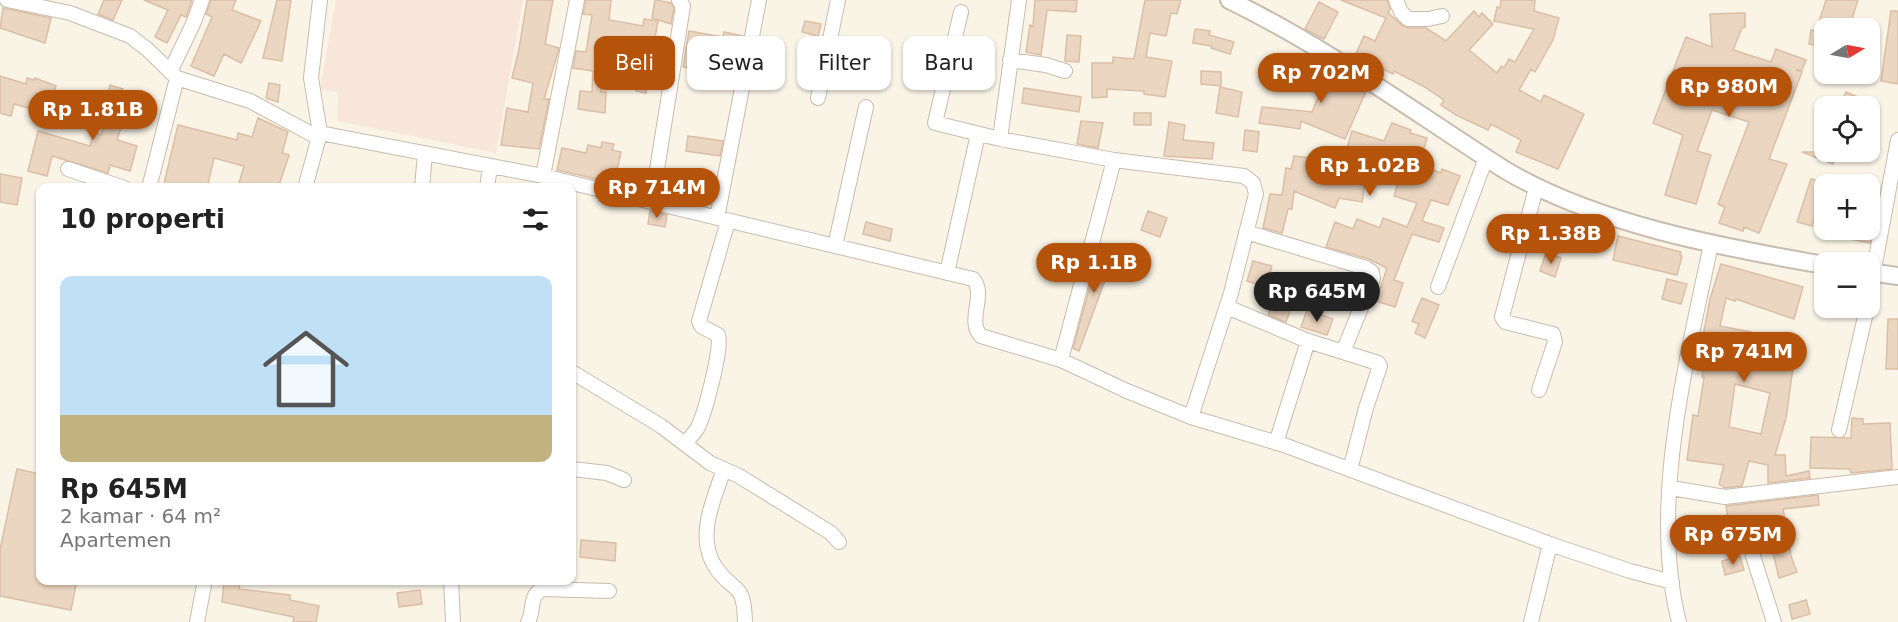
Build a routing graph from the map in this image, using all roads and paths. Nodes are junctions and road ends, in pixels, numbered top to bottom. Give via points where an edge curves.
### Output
1 (7, 0) edge
2 (75, 0) edge
3 (201, 0) edge
4 (320, 0) edge
5 (577, 0) edge
6 (679, 0) edge
7 (759, 0) edge
8 (838, 0) edge
9 (1019, 0) edge
10 (1229, 0) edge
11 (1396, 0) edge
12 (961, 12) dead end
13 (70, 14) junction
14 (1442, 16) dead end
15 (1010, 60) junction
16 (1065, 71) dead end
17 (173, 75) junction
18 (818, 98) dead end
19 (866, 107) dead end
20 (978, 134) junction
21 (320, 135) junction
22 (1000, 139) junction
23 (1898, 141) edge
24 (425, 153) junction
25 (1486, 158) junction
26 (1114, 160) junction
27 (490, 166) junction
28 (68, 169) dead end
29 (543, 176) junction
30 (109, 183) edge
31 (150, 183) edge
32 (306, 183) edge
33 (422, 183) edge
34 (488, 183) edge
35 (574, 183) edge
36 (576, 184) edge
37 (1536, 188) junction
38 (652, 201) junction
39 (722, 219) junction
40 (1246, 232) junction
41 (1711, 243) junction
42 (835, 246) junction
43 (1875, 252) edge
44 (1814, 263) edge
45 (947, 273) junction
46 (1880, 274) edge
47 (1898, 276) edge
48 (1438, 287) dead end
49 (1227, 307) junction
50 (1865, 318) edge
51 (1308, 341) junction
52 (1343, 352) junction
53 (1060, 360) junction
54 (576, 374) edge
55 (1539, 390) dead end
56 (1191, 417) junction
57 (1839, 430) dead end
58 (1276, 443) junction
59 (685, 444) junction
60 (576, 469) edge
61 (724, 469) junction
62 (1350, 470) junction
63 (1898, 477) edge
64 (624, 480) dead end
65 (1671, 488) junction
66 (839, 542) dead end
67 (1550, 544) junction
68 (1753, 556) dead end
69 (1672, 582) junction
70 (204, 585) edge
71 (451, 585) edge
72 (609, 591) dead end
73 (197, 622) edge
74 (453, 622) edge
75 (528, 622) edge
76 (745, 622) edge
77 (1532, 622) edge
78 (1679, 622) edge
79 (1774, 622) edge

1 - 13 street
2 - 13 street
3 - 17 street
4 - 21 street via 311,78
5 - 29 street
6 - 38 street via 683,6
7 - 39 street
8 - 18 street
9 - 15 street
10 - 25 street via 1314,46
11 - 14 street via 1408,19
12 - 20 street via 935,123
13 - 17 street via 130,36
15 - 16 street via 1046,64
15 - 22 street
17 - 21 street via 250,101
17 - 31 street
19 - 42 street
20 - 22 street
20 - 45 street
21 - 24 street
21 - 32 street
22 - 26 street
23 - 43 street
24 - 27 street
24 - 33 street
25 - 37 street
25 - 48 street
26 - 40 street via 1250,179 1256,194
26 - 53 street
27 - 29 street
27 - 34 street
28 - 30 street
29 - 35 street
36 - 38 street
37 - 41 street via 1609,215
37 - 55 street via 1502,317 1505,322 1553,334 1555,342
38 - 39 street
39 - 42 street
39 - 59 street via 699,321 720,341 697,429
40 - 49 street
40 - 52 street via 1372,272
41 - 44 street
41 - 65 street via 1687,359
42 - 45 street
45 - 53 street via 973,279 977,284 976,329 981,336
46 - 47 street
49 - 51 street
49 - 56 street
50 - 57 street
51 - 52 street
51 - 58 street
52 - 62 street via 1373,360 1380,366
53 - 56 street
54 - 59 street
56 - 58 street
58 - 62 street
59 - 61 street
60 - 64 street via 607,473
61 - 66 street via 831,533
61 - 76 street via 708,520 707,540 714,566 741,592
62 - 67 street
63 - 65 street via 1725,497
65 - 69 street
67 - 69 street
67 - 77 street
68 - 79 street
69 - 78 street
70 - 73 street
71 - 74 street
72 - 75 street via 536,591

